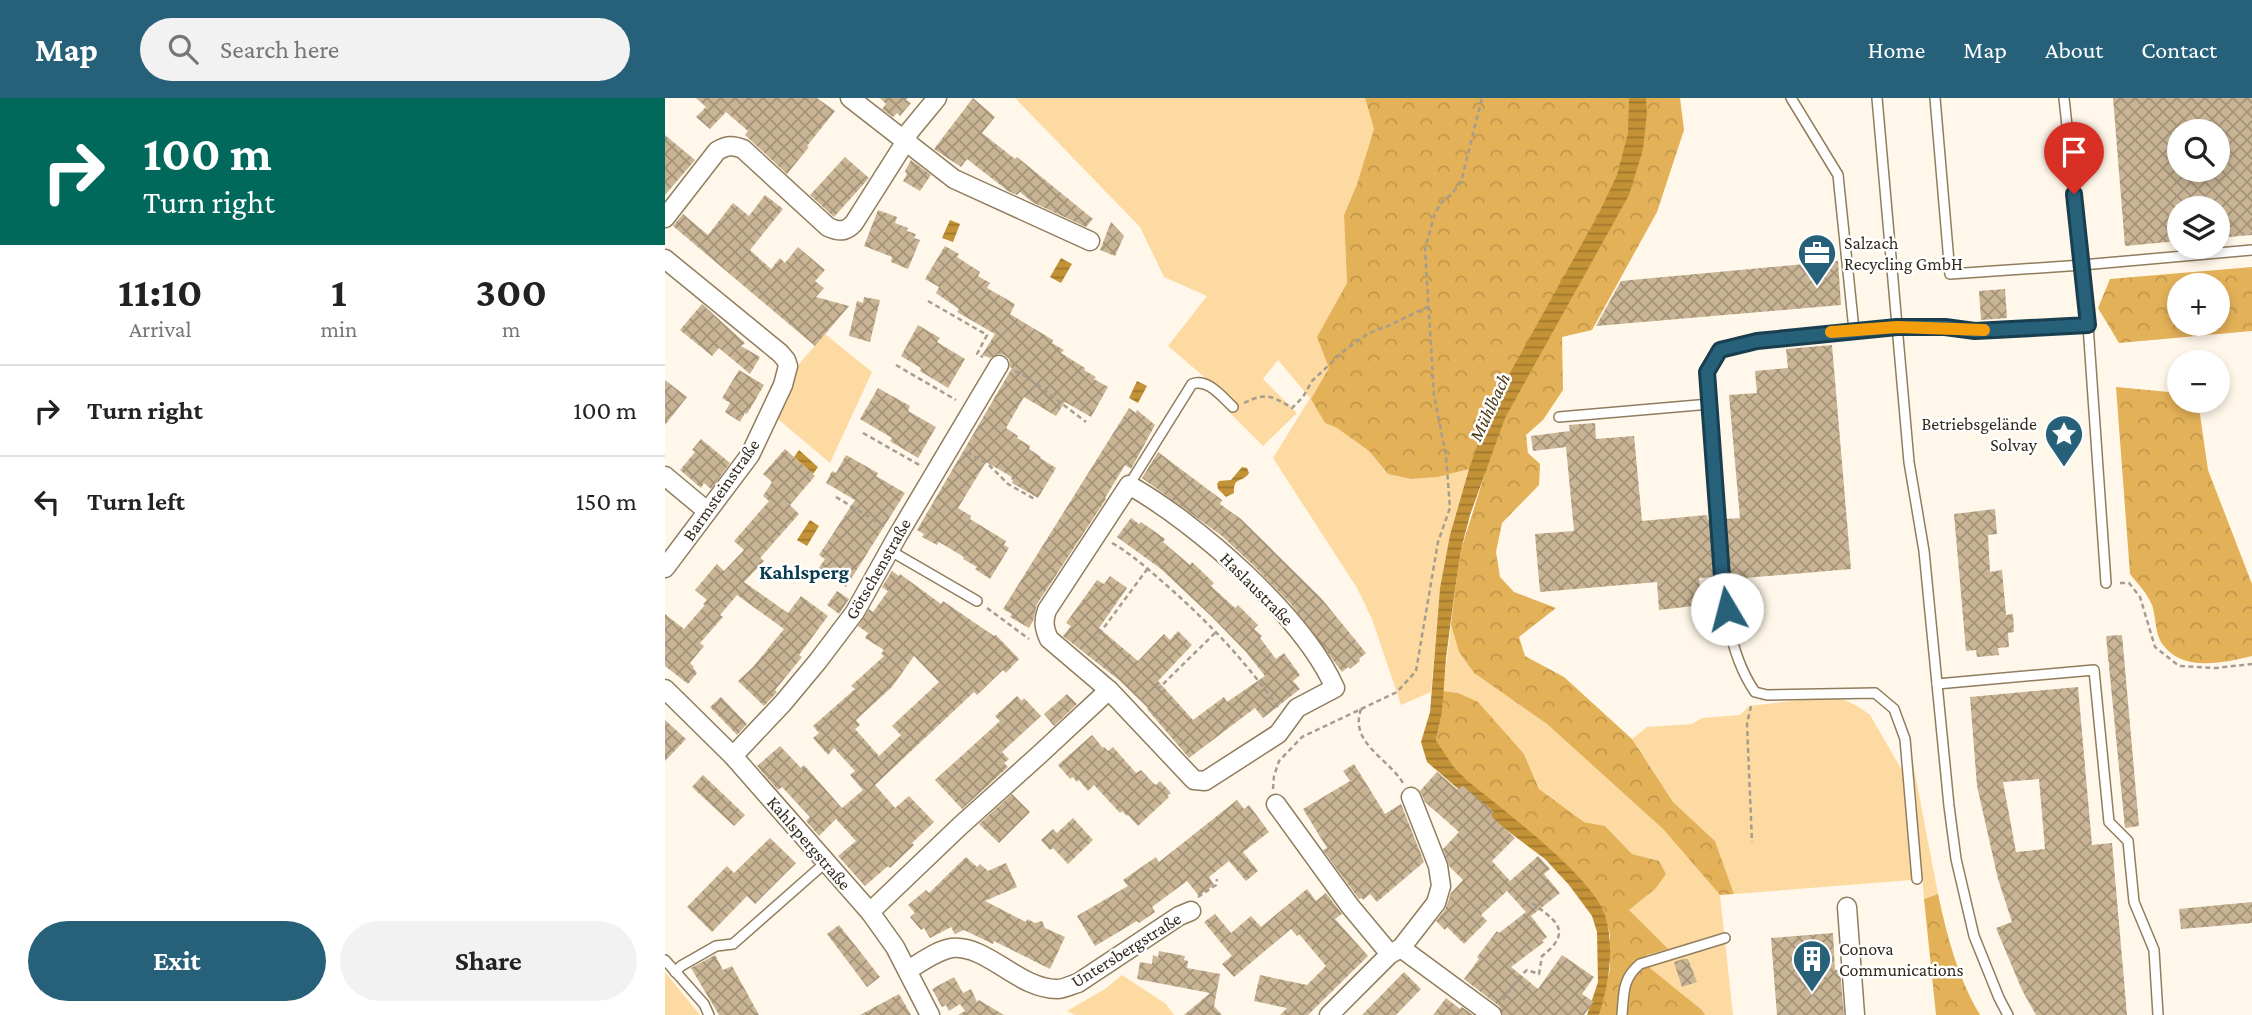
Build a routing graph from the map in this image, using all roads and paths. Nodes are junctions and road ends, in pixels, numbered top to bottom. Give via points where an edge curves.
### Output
1 (851, 98) edge
2 (937, 98) edge
3 (1482, 98) edge
4 (1791, 98) edge
5 (1877, 98) edge
6 (1935, 98) edge
7 (2064, 98) edge
8 (906, 141) junction
9 (665, 218) edge
10 (1090, 241) dead end
11 (2252, 250) edge
12 (665, 259) edge
13 (2082, 265) junction
14 (928, 301) dead end
15 (1429, 306) junction
16 (2088, 325) junction
17 (1897, 327) junction
18 (1854, 330) junction
19 (896, 365) dead end
20 (999, 365) junction
21 (1710, 404) junction
22 (1233, 407) joint
23 (973, 410) junction
24 (1559, 416) dead end
25 (1086, 422) dead end
26 (863, 433) dead end
27 (953, 443) junction
28 (935, 473) junction
29 (665, 476) edge
30 (1129, 485) junction
31 (836, 496) dead end
32 (1036, 500) dead end
33 (707, 511) junction
34 (1097, 535) junction
35 (894, 542) junction
36 (665, 568) edge
37 (1148, 568) junction
38 (2106, 583) joint
39 (977, 601) joint
40 (1216, 632) junction
41 (1049, 639) junction
42 (1094, 642) dead end
43 (2252, 663) edge
44 (1937, 684) junction
45 (665, 689) edge
46 (1109, 690) junction
47 (1157, 690) dead end
48 (1755, 692) junction
49 (1361, 709) junction
50 (1288, 721) junction
51 (733, 756) junction
52 (1411, 797) joint
53 (1276, 804) joint
54 (1752, 842) dead end
55 (825, 863) junction
56 (1217, 878) dead end
57 (1917, 879) dead end
58 (1528, 900) dead end
59 (1847, 907) dead end
60 (1191, 911) joint
61 (870, 912) junction
62 (1725, 939) dead end
63 (1396, 951) junction
64 (665, 960) edge
65 (908, 970) junction
66 (675, 972) junction
67 (709, 1015) edge
68 (930, 1015) edge
69 (1329, 1015) edge
70 (1492, 1015) edge
71 (1622, 1015) edge
72 (1855, 1015) edge
73 (2008, 1015) edge
74 (2158, 1015) edge

1 - 8 street
2 - 8 street
3 - 15 path via 1461,182 1435,213 1425,249
4 - 18 lane via 1838,175
5 - 17 lane
6 - 13 lane via 1950,274
7 - 13 lane
8 - 9 street via 848,229 828,227 735,146 717,152
8 - 10 street via 954,179
11 - 13 lane
12 - 33 street, Barmsteinstraße via 780,353 787,366 783,385 750,455
13 - 16 lane
14 - 20 path via 986,335 977,354
15 - 22 path via 1369,333 1346,349 1292,408 1273,396
15 - 49 path via 1434,395 1450,508 1438,542 1416,671 1397,691
16 - 17 lane via 1975,331
16 - 38 lane
17 - 18 lane
17 - 44 lane
18 - 21 lane via 1720,350 1707,372
19 - 23 path
20 - 23 street, Götschenstraße
20 - 25 path via 1027,377
21 - 24 lane
21 - 48 lane via 1723,590 1734,648
22 - 30 lane via 1206,383 1192,384
23 - 27 street, Götschenstraße
26 - 28 path
27 - 28 street, Götschenstraße
27 - 32 path
28 - 35 street, Götschenstraße
29 - 33 street
30 - 34 street
30 - 50 street, Haslaustraße via 1159,502 1241,570 1326,668 1335,688 1297,708
31 - 35 path
33 - 36 street, Barmsteinstraße
34 - 37 path
34 - 41 street via 1047,610 1044,620
35 - 39 lane
35 - 51 street, Götschenstraße via 839,634
37 - 40 path
37 - 42 path
38 - 43 path via 2129,583 2140,597 2155,648 2179,666 2216,668
39 - 41 path via 1033,642
40 - 47 path
40 - 50 path via 1240,656
41 - 46 street, Haslaustraße
44 - 73 lane via 1956,859 1975,936
44 - 74 lane via 2094,670 2109,822 2128,841 2134,902 2154,950
45 - 51 street, Kahlspergstraße
46 - 50 street, Haslaustraße via 1194,780 1205,781 1278,734
46 - 61 street
48 - 54 path via 1747,724
48 - 57 lane via 1875,693 1895,709 1905,739
49 - 52 path via 1357,724 1361,735
49 - 53 path via 1318,728 1289,749 1274,776
51 - 55 street, Kahlspergstraße
52 - 63 street via 1438,866 1441,886 1436,903
53 - 63 street via 1350,906
55 - 61 street, Kahlspergstraße
55 - 66 lane via 733,944 716,946
56 - 60 path via 1216,885 1197,898
58 - 70 path via 1550,914 1559,933 1554,947 1542,956 1539,974 1527,970
59 - 72 street
60 - 65 street, Untersbergstraße via 1078,983 1059,989 1033,985 974,952 952,948
61 - 65 street, Kahlspergstraße
62 - 71 lane via 1640,964 1629,973
63 - 69 street
63 - 70 street
64 - 66 lane
65 - 68 street, Kahlspergstraße
66 - 67 lane

